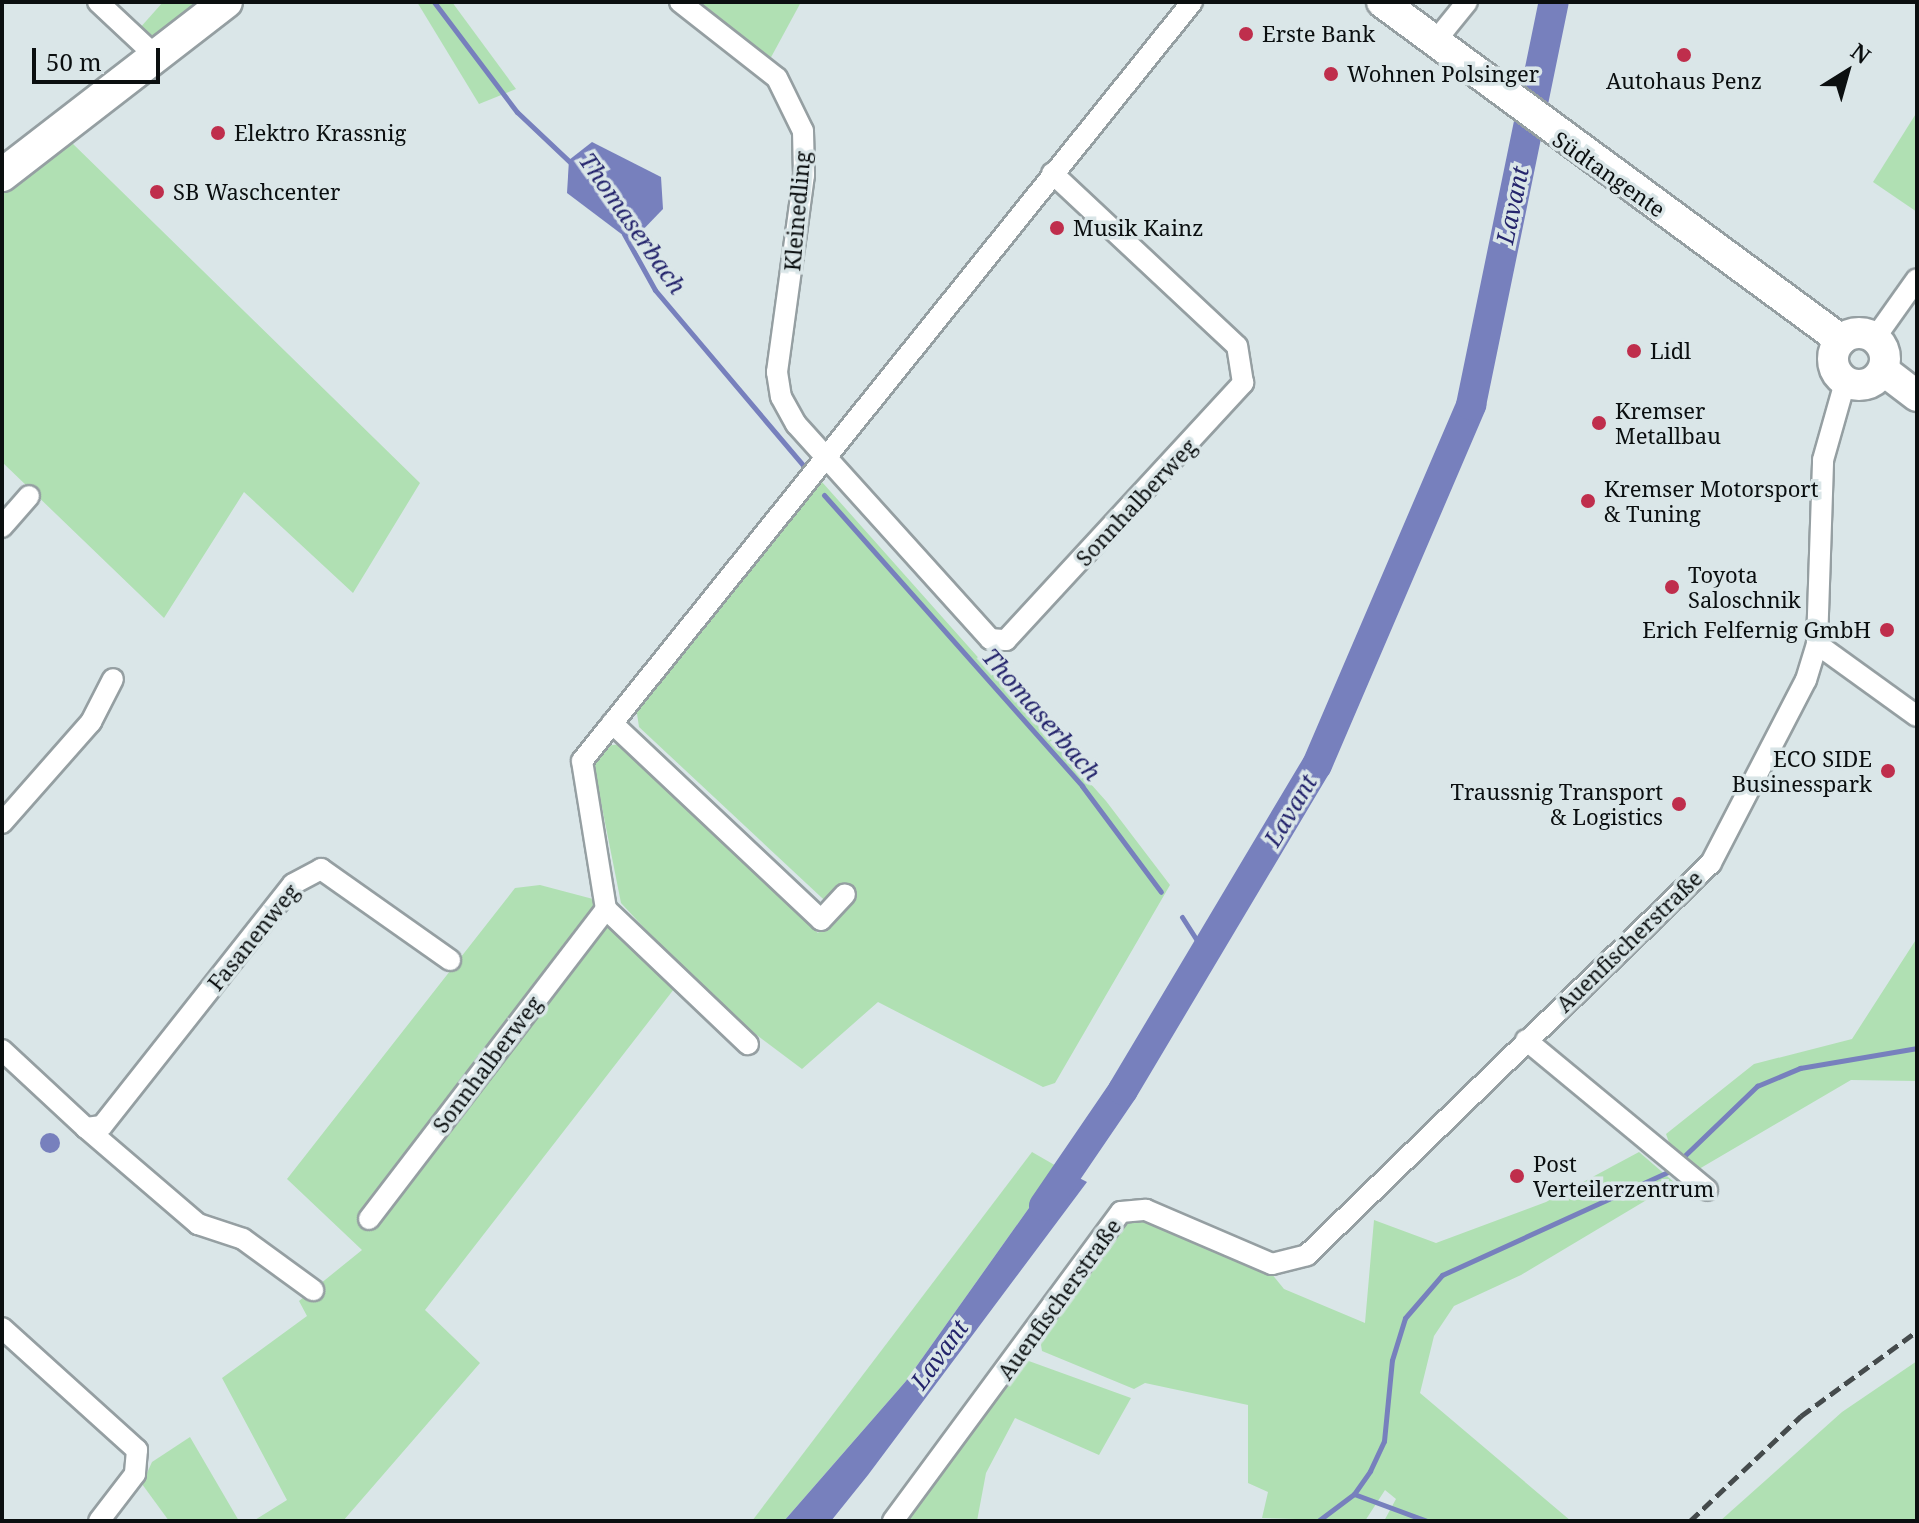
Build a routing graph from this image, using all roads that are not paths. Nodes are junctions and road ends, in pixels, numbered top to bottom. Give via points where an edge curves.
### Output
1 (98, 2) edge
2 (226, 2) edge
3 (680, 2) edge
4 (1192, 2) edge
5 (1382, 2) edge
6 (1467, 2) edge
7 (1433, 44) junction
8 (159, 59) junction
9 (1052, 173) junction
10 (2, 175) edge
11 (1917, 279) edge
12 (1875, 338) junction
13 (1841, 340) junction
14 (1883, 370) junction
15 (1845, 382) junction
16 (1917, 396) edge
17 (824, 456) junction
18 (29, 496) dead end
19 (2, 527) edge
20 (1817, 644) junction
21 (113, 679) dead end
22 (1917, 716) edge
23 (612, 723) junction
24 (2, 823) edge
25 (845, 894) dead end
26 (606, 909) junction
27 (450, 960) dead end
28 (1526, 1040) junction
29 (748, 1044) dead end
30 (2, 1050) edge
31 (86, 1128) junction
32 (1707, 1190) dead end
33 (369, 1219) dead end
34 (313, 1290) dead end
35 (2, 1328) edge
36 (99, 1521) edge
37 (893, 1521) edge

1 - 8 street
2 - 8 main road
3 - 17 street, Kleinedling via 777,78 803,131 777,385 796,424
4 - 9 street
5 - 7 main road, Südtangente
6 - 7 street
7 - 13 main road, Südtangente
8 - 10 main road
9 - 17 street
9 - 17 street, Sonnhalberweg via 1237,346 1245,365 1236,395 1006,640 990,639 971,622
11 - 12 street
12 - 13 main road via 1854,333
12 - 14 main road via 1885,352
13 - 15 main road via 1832,361
14 - 15 main road via 1863,386
14 - 16 main road
15 - 20 street, Auenfischerstraße via 1823,460
17 - 23 street
18 - 19 street
20 - 22 street
20 - 28 street, Auenfischerstraße via 1793,706 1711,863
21 - 24 street via 91,722
23 - 25 street via 821,920
23 - 26 street via 582,761
26 - 29 street
26 - 33 street, Sonnhalberweg
27 - 31 street, Fasanenweg via 334,873 309,872 114,1117
28 - 32 street
28 - 37 street, Auenfischerstraße via 1307,1255 1272,1264 1146,1210 1121,1212
30 - 31 street
31 - 34 street via 198,1224 243,1239
35 - 36 street via 137,1450 135,1474

